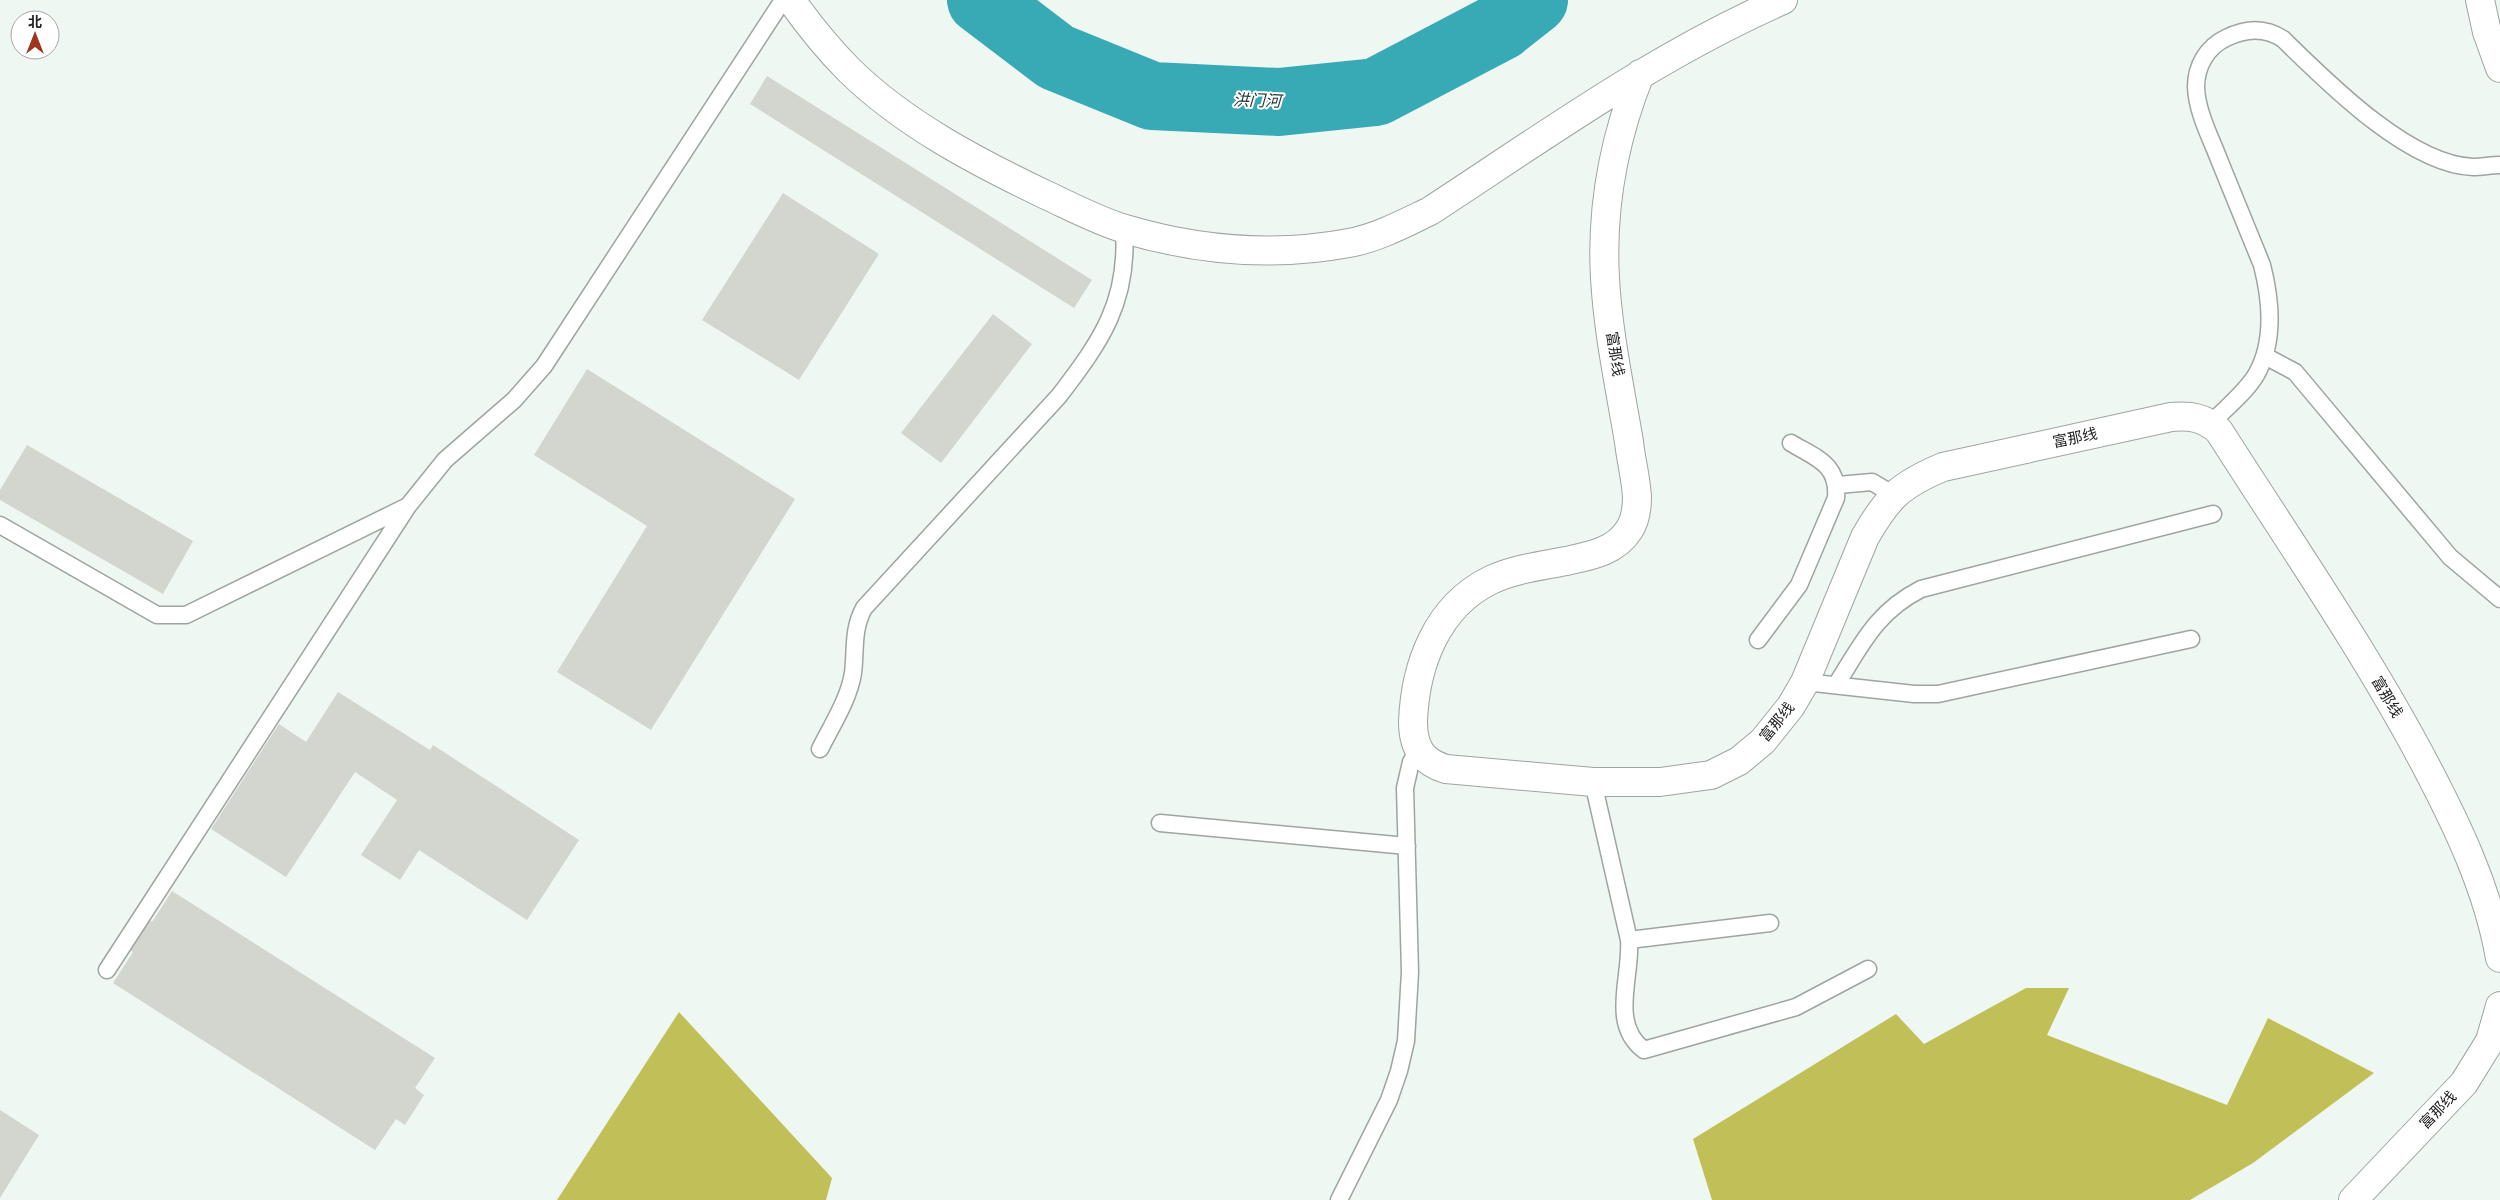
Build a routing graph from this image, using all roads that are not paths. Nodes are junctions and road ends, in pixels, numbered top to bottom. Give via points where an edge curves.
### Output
1 (783, 0) edge
2 (791, 0) edge
3 (1783, 0) edge
4 (2480, 0) edge
5 (2500, 68) edge
6 (1640, 74) junction
7 (2500, 165) edge
8 (1124, 229) junction
9 (2265, 356) junction
10 (2211, 423) junction
11 (1791, 443) dead end
12 (1838, 485) junction
13 (1894, 495) junction
14 (408, 506) junction
15 (2213, 514) dead end
16 (0, 525) edge
17 (2500, 599) edge
18 (2191, 639) dead end
19 (1758, 640) dead end
20 (1805, 682) junction
21 (1836, 685) junction
22 (820, 749) dead end
23 (1418, 750) junction
24 (1593, 782) junction
25 (1160, 823) dead end
26 (1407, 846) junction
27 (1770, 923) dead end
28 (1629, 940) junction
29 (2500, 958) edge
30 (1868, 969) dead end
31 (107, 970) dead end
32 (2500, 1006) edge
33 (1339, 1200) edge
34 (2352, 1200) edge

1 - 14 lane via 544,366 514,400 445,460
2 - 8 street via 849,70 924,128 1003,174
3 - 6 street via 1701,39
4 - 5 street
6 - 8 street via 1430,211 1352,243 1266,252 1217,248
6 - 23 street, 富那线 via 1629,101 1614,158 1608,188 1604,248 1608,309 1636,487 1634,519 1622,538 1604,551 1492,580 1468,595 1450,614 1434,634 1417,682 1413,730
7 - 9 lane via 2473,167 2454,164 2435,158 2401,139 2347,100 2284,39 2272,32 2248,30 2214,45 2200,63 2196,85 2198,102 2268,287 2270,310
8 - 22 lane via 1125,259 1119,297 1086,360 1058,396 864,608 855,634 849,690
9 - 10 lane via 2255,376
9 - 17 lane via 2295,372 2450,557
10 - 13 street, 富那线 via 2199,418 2171,417 1943,467 1915,478
10 - 29 street, 富那线 via 2403,723 2462,838 2492,920
11 - 12 lane via 1826,464
12 - 13 lane via 1872,482
12 - 19 lane via 1836,498 1800,585
13 - 20 street, 富那线 via 1865,537
14 - 16 lane via 186,615 157,615
14 - 31 lane
15 - 21 lane via 1921,589 1902,599 1874,626
18 - 21 lane via 1938,694
20 - 21 lane
20 - 24 street, 富那线 via 1791,706 1763,741 1726,769 1677,781
23 - 24 street, 富那线 via 1426,760 1446,769
23 - 26 lane via 1411,762 1405,788
24 - 28 lane
25 - 26 lane
26 - 33 lane via 1410,972 1406,1041 1389,1100
27 - 28 lane
28 - 30 lane via 1623,1011 1634,1043 1644,1050 1796,1007
32 - 34 street, 富那线 via 2490,1041 2464,1083

